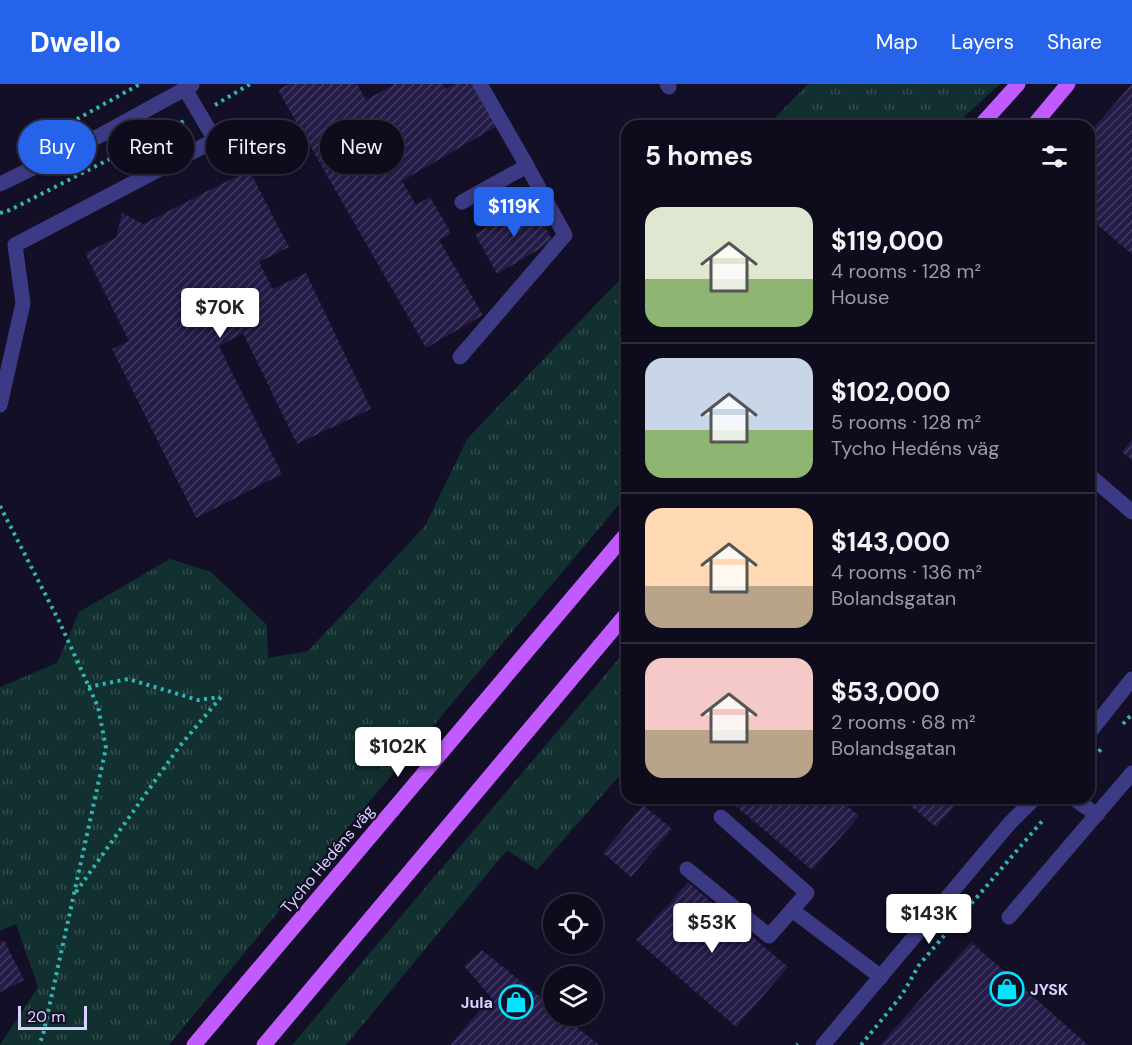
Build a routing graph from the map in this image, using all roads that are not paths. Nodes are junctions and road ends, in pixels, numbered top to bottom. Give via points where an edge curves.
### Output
1 (480, 84) edge
2 (1018, 84) edge
3 (1068, 84) edge
4 (189, 86) edge
5 (985, 120) edge
6 (1038, 120) edge
7 (526, 166) junction
8 (0, 184) edge
9 (462, 202) dead end
10 (460, 357) dead end
11 (0, 405) edge
12 (1095, 480) edge
13 (1132, 512) edge
14 (621, 539) edge
15 (621, 620) edge
16 (1132, 679) edge
17 (1095, 725) edge
18 (1132, 773) edge
19 (1029, 804) edge
20 (1081, 804) edge
21 (1097, 816) junction
22 (721, 817) dead end
23 (687, 870) dead end
24 (792, 909) junction
25 (1009, 917) dead end
26 (880, 977) junction
27 (195, 1045) edge
28 (264, 1045) edge
29 (823, 1045) edge

1 - 7 street
2 - 5 main road
3 - 6 main road
4 - 8 street
4 - 11 street via 199,114 215,140 15,245 23,303
7 - 9 street
7 - 10 street via 565,235
12 - 13 street
14 - 27 main road, Tycho Hedéns väg
15 - 28 main road
16 - 17 street
18 - 21 street
19 - 26 street
20 - 21 street
21 - 25 street
22 - 24 street via 807,892
23 - 24 street via 769,936
24 - 26 street
26 - 29 street

